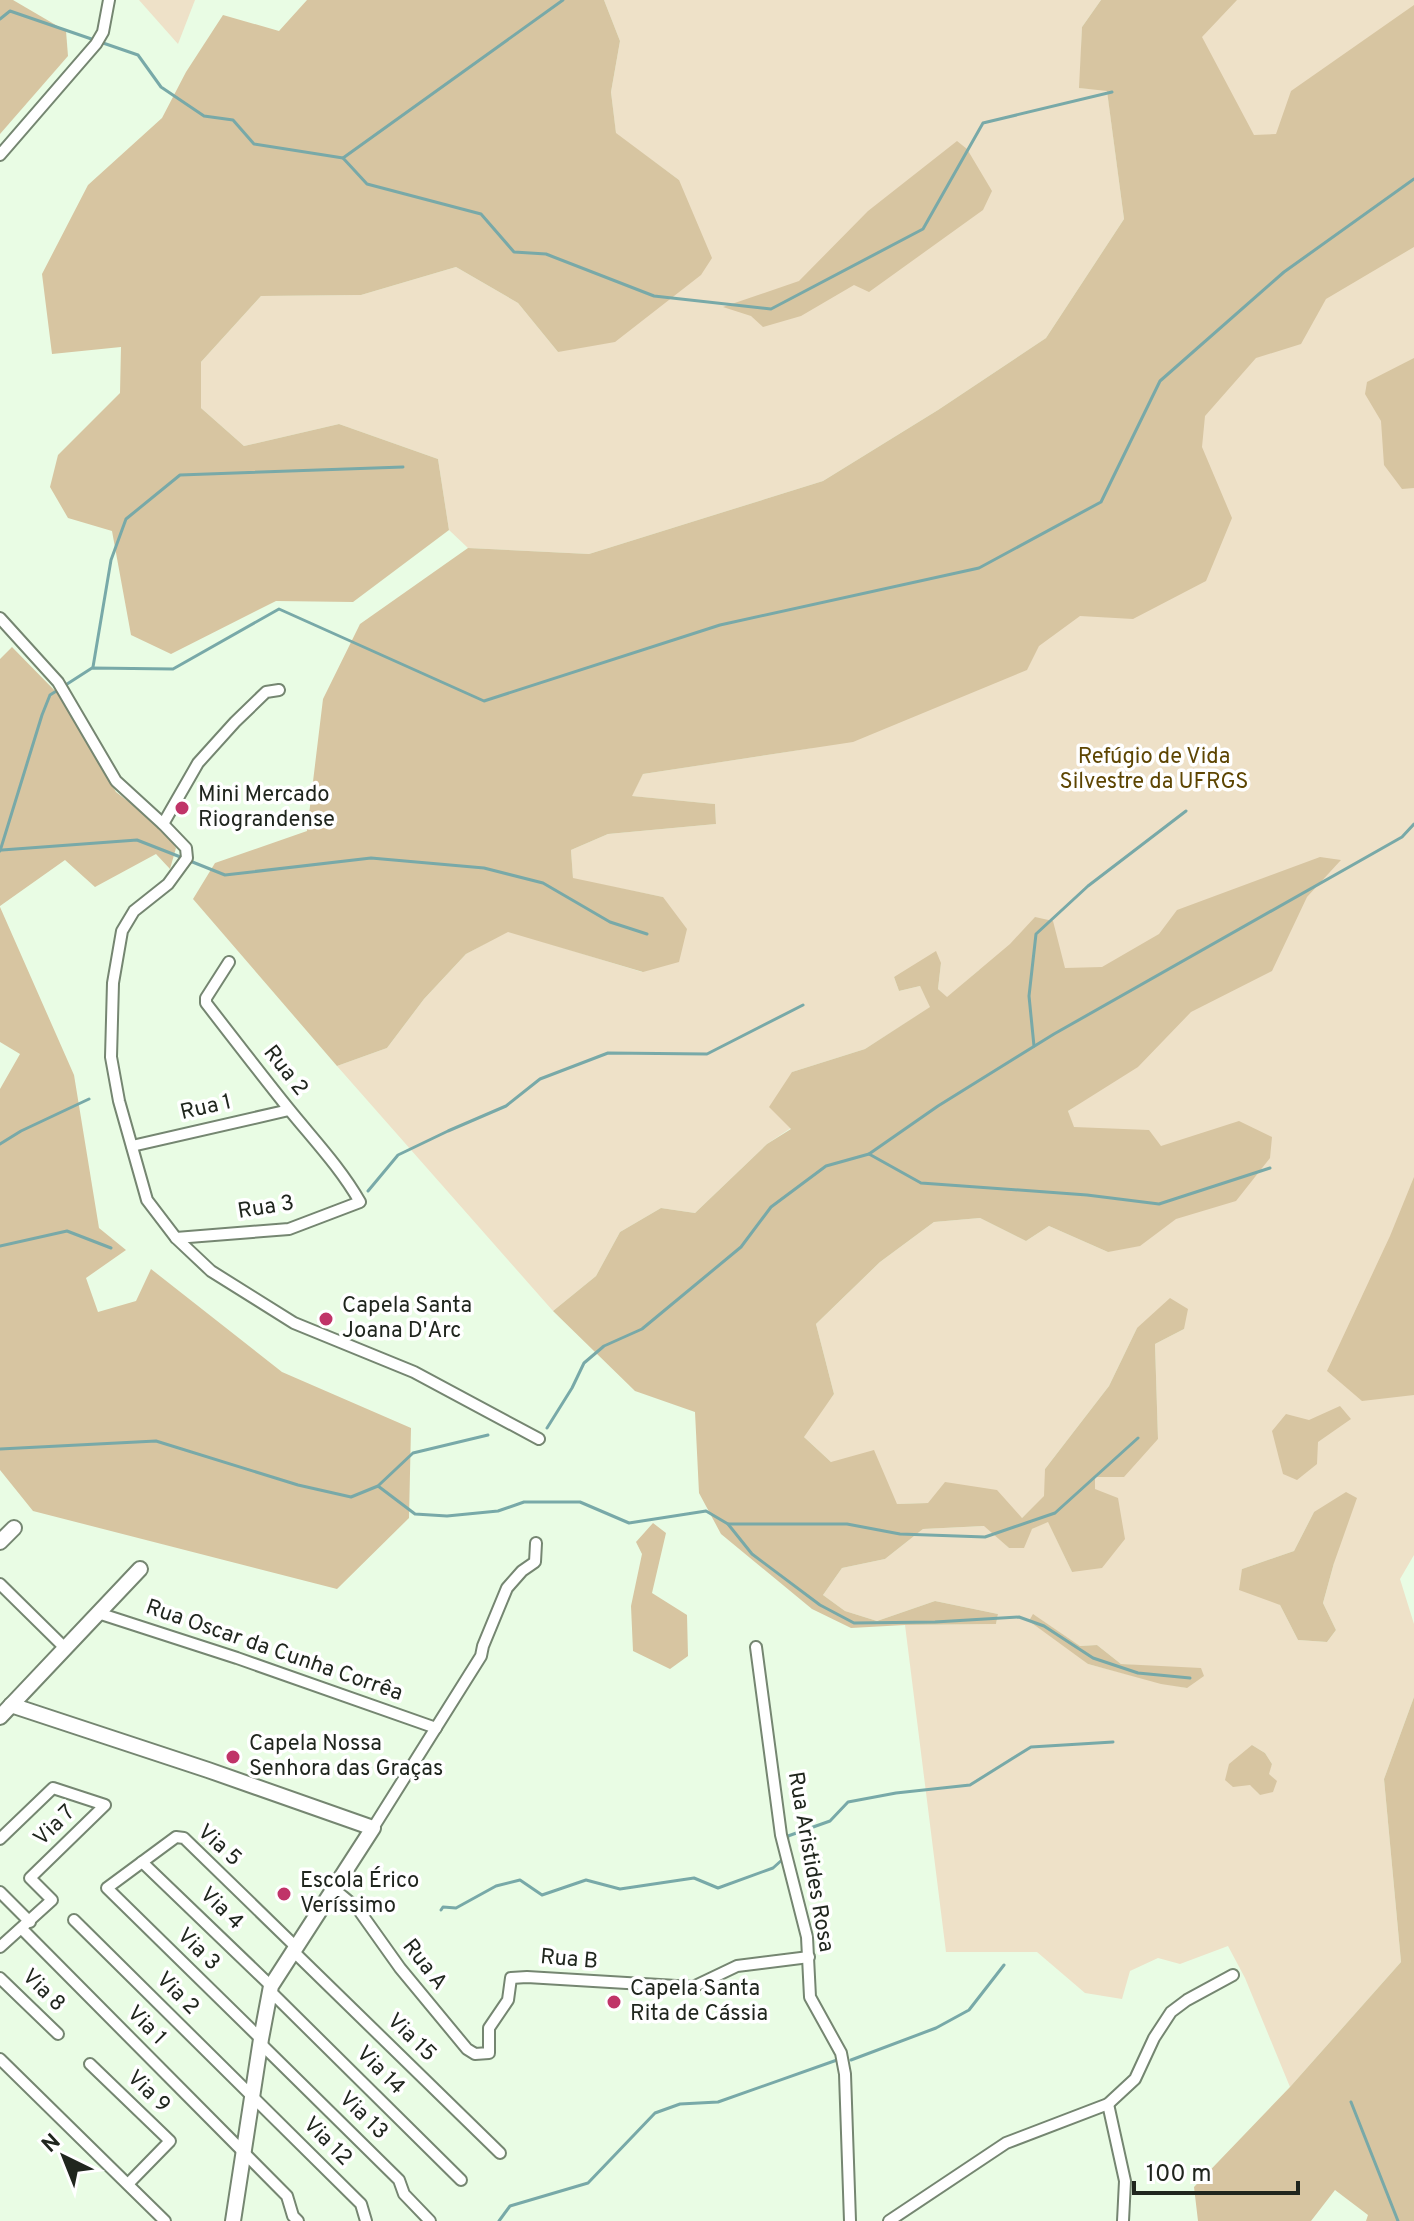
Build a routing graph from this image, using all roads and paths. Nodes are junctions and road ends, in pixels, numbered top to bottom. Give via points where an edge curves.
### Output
1 (109, 0) edge
2 (0, 155) edge
3 (0, 618) edge
4 (279, 690) dead end
5 (163, 824) junction
6 (229, 962) dead end
7 (289, 1110) junction
8 (132, 1146) junction
9 (360, 1202) joint
10 (176, 1238) junction
11 (539, 1439) dead end
12 (14, 1528) dead end
13 (0, 1542) edge
14 (536, 1543) dead end
15 (140, 1569) dead end
16 (0, 1584) edge
17 (98, 1613) junction
18 (756, 1647) dead end
19 (65, 1648) junction
20 (11, 1705) junction
21 (0, 1717) edge
22 (436, 1728) junction
23 (373, 1828) junction
24 (0, 1839) edge
25 (142, 1862) junction
26 (107, 1888) joint
27 (334, 1889) junction
28 (0, 1892) edge
29 (74, 1920) dead end
30 (26, 1925) junction
31 (0, 1947) edge
32 (294, 1949) junction
33 (809, 1957) junction
34 (1233, 1975) dead end
35 (0, 1978) edge
36 (511, 1978) joint
37 (270, 1988) junction
38 (58, 2034) dead end
39 (260, 2041) junction
40 (0, 2059) edge
41 (90, 2064) dead end
42 (252, 2097) junction
43 (1108, 2104) junction
44 (243, 2151) junction
45 (500, 2153) dead end
46 (461, 2180) dead end
47 (128, 2184) junction
48 (165, 2221) edge
49 (233, 2221) edge
50 (298, 2221) edge
51 (366, 2221) edge
52 (430, 2221) edge
53 (850, 2221) edge
54 (889, 2221) edge
55 (1123, 2221) edge

1 - 2 street via 96,44
3 - 5 street via 58,682 116,781
4 - 5 street via 266,692 198,763
5 - 8 street via 186,848 187,858 168,884 134,911 122,931 113,983 111,1057
6 - 7 street, Rua 2 via 206,1002
7 - 8 street, Rua 1
7 - 9 street, Rua 2
8 - 10 street via 147,1200
9 - 10 street, Rua 3 via 289,1229
10 - 11 street via 211,1271 294,1323 414,1372
12 - 13 street
14 - 22 street via 535,1562 507,1588 481,1656
15 - 17 street
16 - 19 street
17 - 19 street
17 - 22 street, Rua Oscar da Cunha Corrêa
18 - 33 street, Rua Aristides Rosa via 781,1835
19 - 20 street
20 - 21 street
20 - 23 street
22 - 23 street
23 - 27 street
24 - 30 street, Via 7 via 53,1788 105,1805 30,1878 52,1900
25 - 26 street, Via 5
25 - 32 street, Via 5 via 176,1837 184,1838
25 - 37 street, Via 4
26 - 39 street, Via 3
27 - 32 street
27 - 36 street, Rua A via 358,1909 400,1968 475,2054 489,2053 489,2028 508,2000
28 - 30 street, Via 1
29 - 42 street, Via 2
30 - 31 street
30 - 44 street, Via 1
32 - 37 street
32 - 45 street, Via 15
33 - 36 street, Rua B via 737,1966 693,1987
33 - 53 street, Rua Aristides Rosa via 810,1997 841,2053 845,2074
34 - 43 street via 1171,2012 1135,2079
35 - 38 street, Via 8
37 - 39 street
37 - 46 street, Via 14
39 - 42 street
39 - 52 street, Via 13 via 399,2180 403,2193
40 - 47 street
41 - 47 street, Via 9 via 170,2141
42 - 44 street
42 - 51 street, Via 12 via 361,2204
43 - 54 street via 1006,2143
43 - 55 street via 1125,2181
44 - 49 street
44 - 50 street, Via 1 via 288,2197
47 - 48 street

